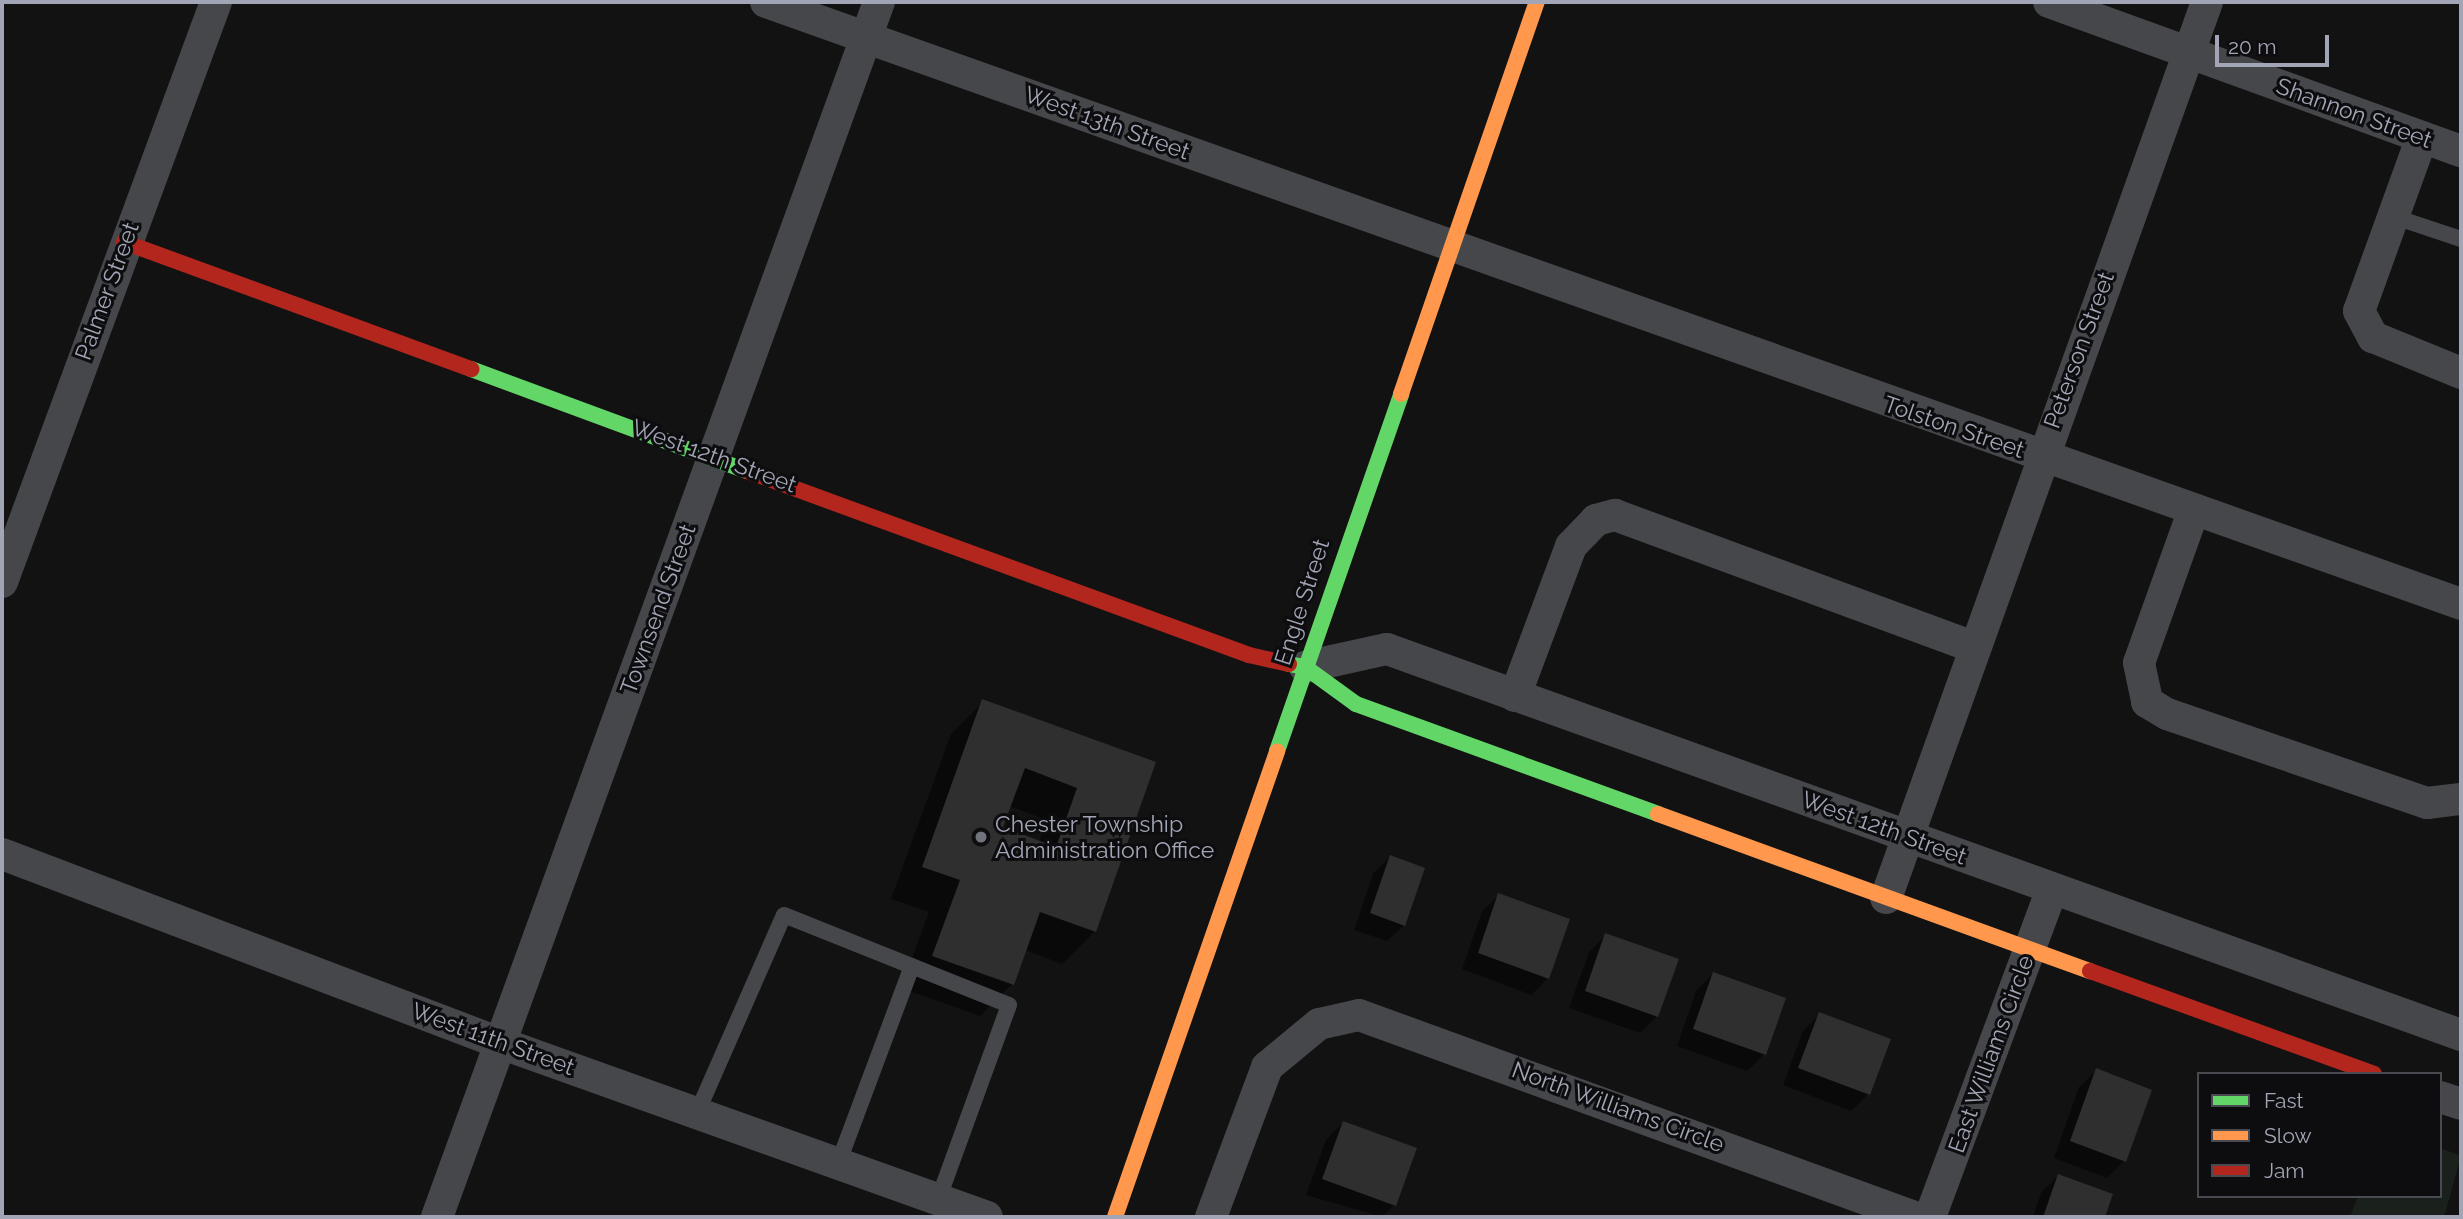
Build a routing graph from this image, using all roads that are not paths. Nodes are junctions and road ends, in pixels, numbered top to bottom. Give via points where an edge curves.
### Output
1 (216, 2) edge
2 (766, 2) edge
3 (879, 2) edge
4 (1537, 2) edge
5 (2049, 2) edge
6 (2207, 2) edge
7 (867, 36) junction
8 (2188, 53) junction
9 (2422, 137) junction
10 (2461, 151) edge
11 (2392, 216) junction
12 (2461, 239) edge
13 (124, 242) junction
14 (1448, 246) junction
15 (2461, 373) edge
16 (714, 456) junction
17 (2040, 457) junction
18 (2193, 512) junction
19 (2, 582) edge
20 (2461, 602) edge
21 (1973, 647) junction
22 (1305, 667) junction
23 (1514, 696) junction
24 (2461, 799) edge
25 (1908, 835) junction
26 (2, 854) edge
27 (2051, 891) junction
28 (1886, 898) junction
29 (2029, 952) junction
30 (912, 965) junction
31 (2461, 1035) edge
32 (500, 1043) junction
33 (2368, 1072) edge
34 (2442, 1098) edge
35 (2461, 1104) edge
36 (697, 1113) junction
37 (838, 1164) junction
38 (938, 1200) junction
39 (437, 1217) edge
40 (986, 1217) edge
41 (1115, 1217) edge
42 (1211, 1217) edge
43 (1915, 1217) edge
44 (1930, 1217) edge

1 - 13 street, Palmer Street
2 - 7 street, West 13th Street
3 - 7 street, Townsend Street
4 - 14 street, Engle Street
5 - 8 street, Shannon Street
6 - 8 street, Peterson Street
7 - 14 street, West 13th Street
7 - 16 street, Townsend Street
8 - 9 street, Shannon Street
8 - 17 street, Peterson Street
9 - 10 street, Shannon Street
9 - 11 street
11 - 12 lane
11 - 15 street via 2364,290 2362,327
13 - 16 street, West 12th Street
13 - 19 street, Palmer Street
14 - 17 street, Tolston Street
14 - 22 street, Engle Street
16 - 22 street, West 12th Street via 1250,655
16 - 32 street, Townsend Street
17 - 18 street, Tolston Street
17 - 21 street, Peterson Street
18 - 20 street, Tolston Street
18 - 24 street via 2138,663 2147,702 2167,714 2427,803
21 - 23 street via 1615,515 1595,520 1571,546
21 - 25 street, Peterson Street
22 - 23 street, West 12th Street via 1387,649
22 - 28 street, West 12th Street via 1356,704
22 - 41 street, Engle Street
23 - 25 street, West 12th Street
25 - 27 street, West 12th Street
25 - 28 street, Peterson Street
26 - 32 street, West 11th Street
27 - 29 street, East Williams Circle
27 - 31 street, West 12th Street
28 - 29 street, West 12th Street
29 - 33 street, West 12th Street
29 - 44 street, East Williams Circle
30 - 36 lane via 785,915
30 - 37 lane
30 - 38 lane via 1009,1005
32 - 36 street, West 11th Street
32 - 39 street, Townsend Street
34 - 35 street
36 - 37 street, West 11th Street
37 - 38 street, West 11th Street
38 - 40 street, West 11th Street
42 - 43 street, North Williams Circle via 1267,1067 1319,1024 1346,1015 1390,1022

